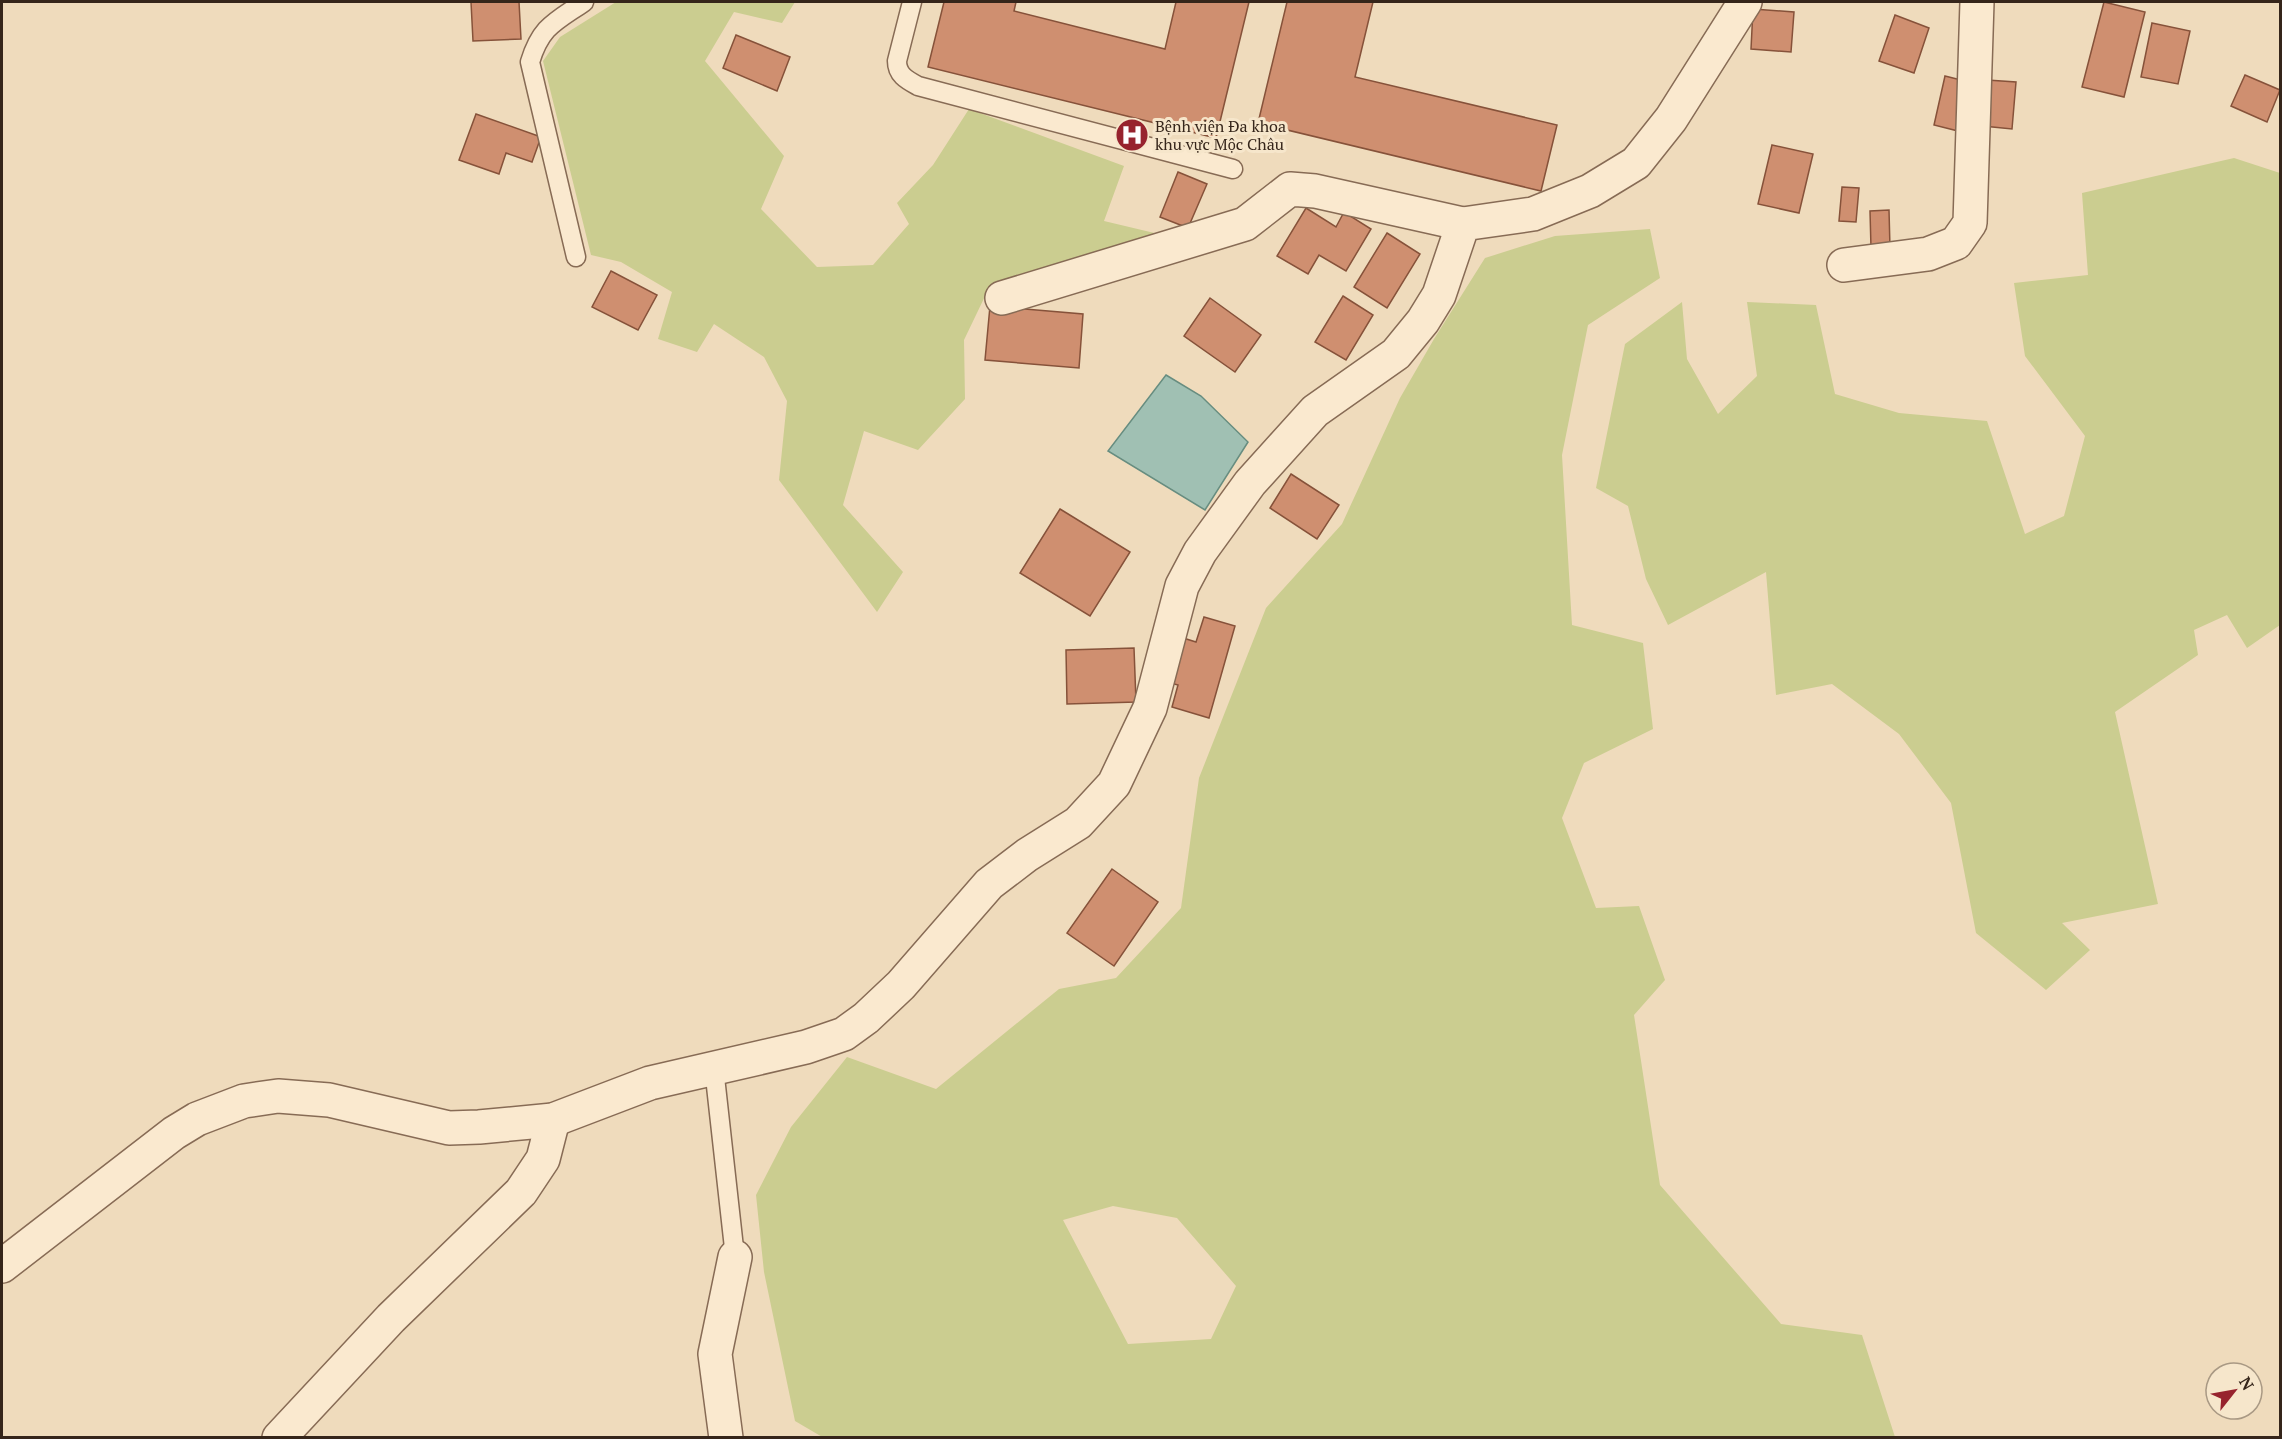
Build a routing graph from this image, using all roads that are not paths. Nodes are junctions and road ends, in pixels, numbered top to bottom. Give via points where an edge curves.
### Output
1 (584, 2) edge
2 (912, 2) edge
3 (1745, 2) edge
4 (1977, 2) edge
5 (1233, 169) dead end
6 (1463, 224) junction
7 (576, 257) dead end
8 (1844, 265) dead end
9 (1002, 298) dead end
10 (714, 1068) junction
11 (553, 1120) junction
12 (735, 1257) joint
13 (2, 1266) edge
14 (279, 1437) edge
15 (726, 1437) edge

1 - 7 lane via 544,32 530,62
2 - 5 lane via 897,68 918,86
3 - 6 street via 1671,119 1636,163 1590,191 1533,214
4 - 8 street via 1970,223 1956,243 1928,254
6 - 9 street via 1290,189 1245,224
6 - 10 street via 1439,296 1423,321 1396,354 1315,411 1250,483 1200,552 1182,586 1150,708 1114,784 1078,823 989,884 901,985 844,1034
10 - 11 street via 650,1083
10 - 12 lane
11 - 13 street via 449,1128 329,1100 278,1096 244,1101 197,1119 174,1133
11 - 14 street via 543,1159 521,1192 391,1318
12 - 15 street via 715,1354

